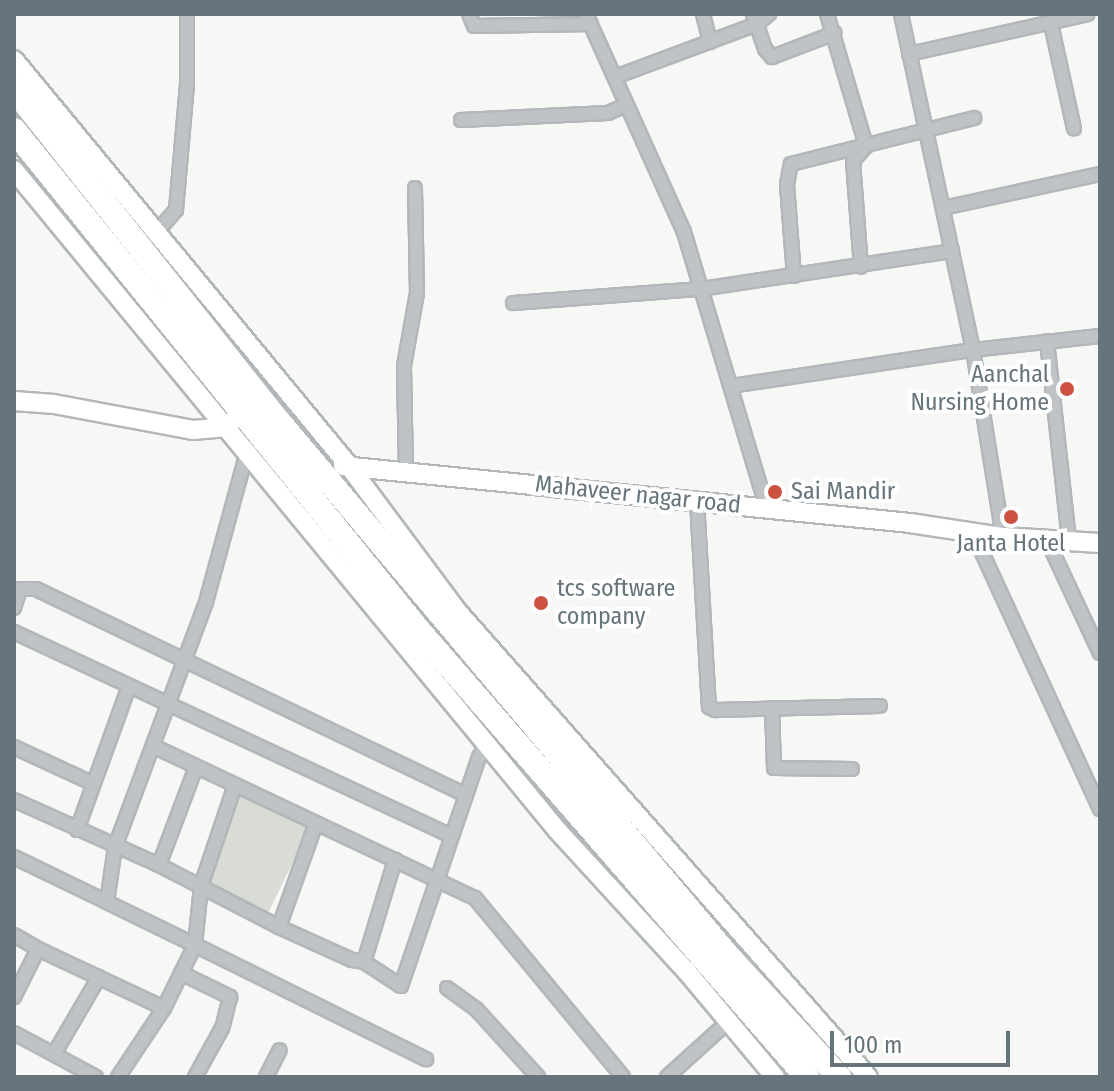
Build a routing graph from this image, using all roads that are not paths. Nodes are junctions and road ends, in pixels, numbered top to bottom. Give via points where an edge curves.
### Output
1 (187, 14) edge
2 (469, 14) edge
3 (703, 14) edge
4 (769, 14) edge
5 (827, 14) edge
6 (901, 14) edge
7 (1088, 14) edge
8 (589, 19) edge
9 (755, 19) edge
10 (1051, 24) junction
11 (835, 33) junction
12 (710, 42) junction
13 (909, 54) junction
14 (14, 60) edge
15 (615, 77) junction
16 (14, 89) edge
17 (626, 105) junction
18 (974, 118) dead end
19 (461, 120) dead end
20 (926, 129) junction
21 (1074, 129) dead end
22 (14, 130) edge
23 (866, 146) junction
24 (14, 170) edge
25 (1100, 174) edge
26 (415, 188) dead end
27 (943, 208) junction
28 (155, 234) junction
29 (952, 251) junction
30 (861, 267) junction
31 (794, 276) junction
32 (701, 289) junction
33 (513, 303) dead end
34 (1100, 336) edge
35 (1047, 341) junction
36 (973, 350) junction
37 (731, 386) junction
38 (14, 401) edge
39 (233, 420) junction
40 (264, 438) junction
41 (349, 466) junction
42 (320, 469) junction
43 (406, 472) junction
44 (697, 501) junction
45 (767, 508) junction
46 (973, 533) junction
47 (1003, 537) junction
48 (1047, 540) junction
49 (1069, 541) junction
50 (1100, 543) edge
51 (14, 608) edge
52 (14, 632) edge
53 (1100, 653) edge
54 (182, 659) junction
55 (129, 686) junction
56 (167, 704) junction
57 (880, 706) dead end
58 (772, 708) junction
59 (487, 745) junction
60 (153, 746) junction
61 (14, 747) edge
62 (196, 767) junction
63 (852, 769) dead end
64 (92, 783) junction
65 (235, 785) junction
66 (466, 795) junction
67 (14, 800) edge
68 (1100, 809) edge
69 (316, 823) junction
70 (77, 830) junction
71 (452, 836) junction
72 (115, 847) junction
73 (14, 857) edge
74 (395, 860) junction
75 (159, 865) junction
76 (436, 880) junction
77 (201, 886) junction
78 (107, 902) junction
79 (279, 927) junction
80 (14, 935) edge
81 (195, 945) junction
82 (38, 949) junction
83 (364, 962) junction
84 (181, 973) junction
85 (99, 977) junction
86 (447, 988) dead end
87 (14, 997) edge
88 (164, 1008) junction
89 (729, 1021) junction
90 (14, 1033) edge
91 (280, 1050) dead end
92 (54, 1054) junction
93 (426, 1059) dead end
94 (96, 1077) edge
95 (118, 1077) edge
96 (195, 1077) edge
97 (266, 1077) edge
98 (538, 1077) edge
99 (623, 1077) edge
100 (667, 1077) edge
101 (775, 1077) edge
102 (807, 1077) edge
103 (839, 1077) edge
104 (868, 1077) edge

1 - 28 street via 176,210
2 - 8 street via 474,26
3 - 12 street
4 - 9 street
5 - 11 street
6 - 13 street
7 - 10 street
8 - 15 street
9 - 11 street via 772,57
9 - 12 street
10 - 13 street
10 - 21 street
11 - 23 street
12 - 15 street
13 - 20 street
14 - 28 main road
15 - 17 street
16 - 40 highway
17 - 19 street via 608,113
17 - 32 street via 684,232
18 - 20 street
20 - 23 street
20 - 27 street
22 - 39 highway
23 - 30 street via 853,161
23 - 31 street via 802,159 788,167
24 - 39 main road
25 - 27 street
26 - 43 street via 417,293 404,366
27 - 29 street
28 - 41 main road
29 - 30 street
29 - 36 street
30 - 31 street
31 - 32 street
32 - 33 street
32 - 37 street
34 - 35 street
35 - 36 street
35 - 49 street
36 - 37 street
36 - 47 street
37 - 45 street
38 - 39 main road via 193,430
39 - 40 highway
40 - 42 highway
40 - 54 street
40 - 59 main road
40 - 102 highway via 420,632
41 - 42 main road, Mahaveer nagar road
41 - 43 main road, Mahaveer nagar road
41 - 104 main road via 457,611
42 - 103 highway via 727,955
43 - 44 main road, Mahaveer nagar road
44 - 45 main road, Mahaveer nagar road
44 - 58 street via 709,707
45 - 46 main road, Mahaveer nagar road
46 - 47 main road, Mahaveer nagar road
46 - 68 street
47 - 48 main road, Mahaveer nagar road
48 - 49 main road, Mahaveer nagar road
48 - 53 street
49 - 50 main road, Mahaveer nagar road
51 - 54 street via 20,589 36,589
52 - 55 street
54 - 56 street
54 - 66 street
55 - 56 street
55 - 64 street
56 - 60 street
56 - 71 street
57 - 58 street
58 - 63 street via 774,768
59 - 66 street
59 - 89 main road
60 - 62 street
60 - 72 street
61 - 64 street
62 - 65 street
62 - 75 street
64 - 70 street
65 - 69 street
65 - 77 street
66 - 71 street
67 - 70 street
69 - 74 street
69 - 79 street
70 - 72 street
71 - 76 street
72 - 75 street
72 - 78 street
73 - 78 street
74 - 76 street
74 - 83 street
75 - 77 street
76 - 83 street via 401,986
76 - 99 street via 475,898
77 - 79 street
77 - 81 street
78 - 81 street
79 - 83 street
80 - 82 street
81 - 84 street
81 - 93 street
82 - 85 street
82 - 87 street
84 - 88 street
84 - 96 street via 230,997 222,1028
85 - 88 street
85 - 92 street
86 - 98 street via 476,1009
88 - 95 street
89 - 100 street
89 - 101 main road
90 - 92 street
91 - 97 street
92 - 94 street

